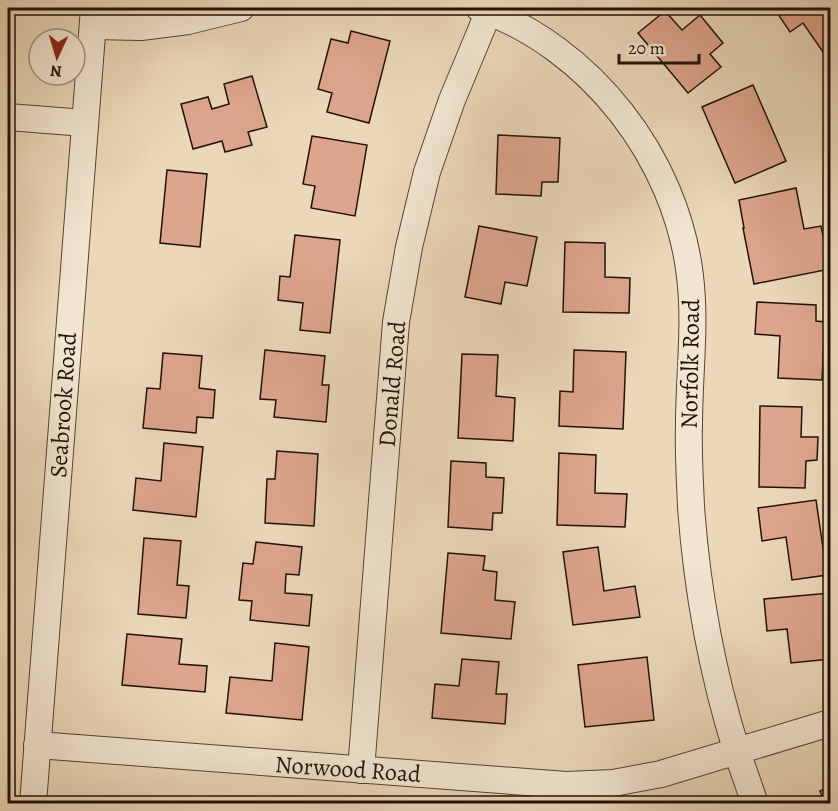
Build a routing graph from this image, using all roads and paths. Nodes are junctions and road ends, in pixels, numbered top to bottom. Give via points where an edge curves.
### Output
1 (241, 8) edge
2 (484, 9) edge
3 (93, 17) edge
4 (8, 117) edge
5 (85, 123) junction
6 (831, 723) edge
7 (37, 745) junction
8 (737, 751) junction
9 (361, 770) junction
10 (33, 804) edge
11 (755, 804) edge

1 - 3 street via 141,27
2 - 8 street, Norfolk Road via 559,51 590,77 646,148 681,231 690,275 693,320 688,426 700,590
2 - 9 street, Donald Road via 428,172 398,312
3 - 5 street, Seabrook Road
4 - 5 street
5 - 7 street, Seabrook Road
6 - 8 street, Norwood Road
7 - 9 street, Norwood Road
7 - 10 street, Seabrook Road
8 - 9 street, Norwood Road via 661,774 614,783 566,785
8 - 11 street, Norfolk Road

